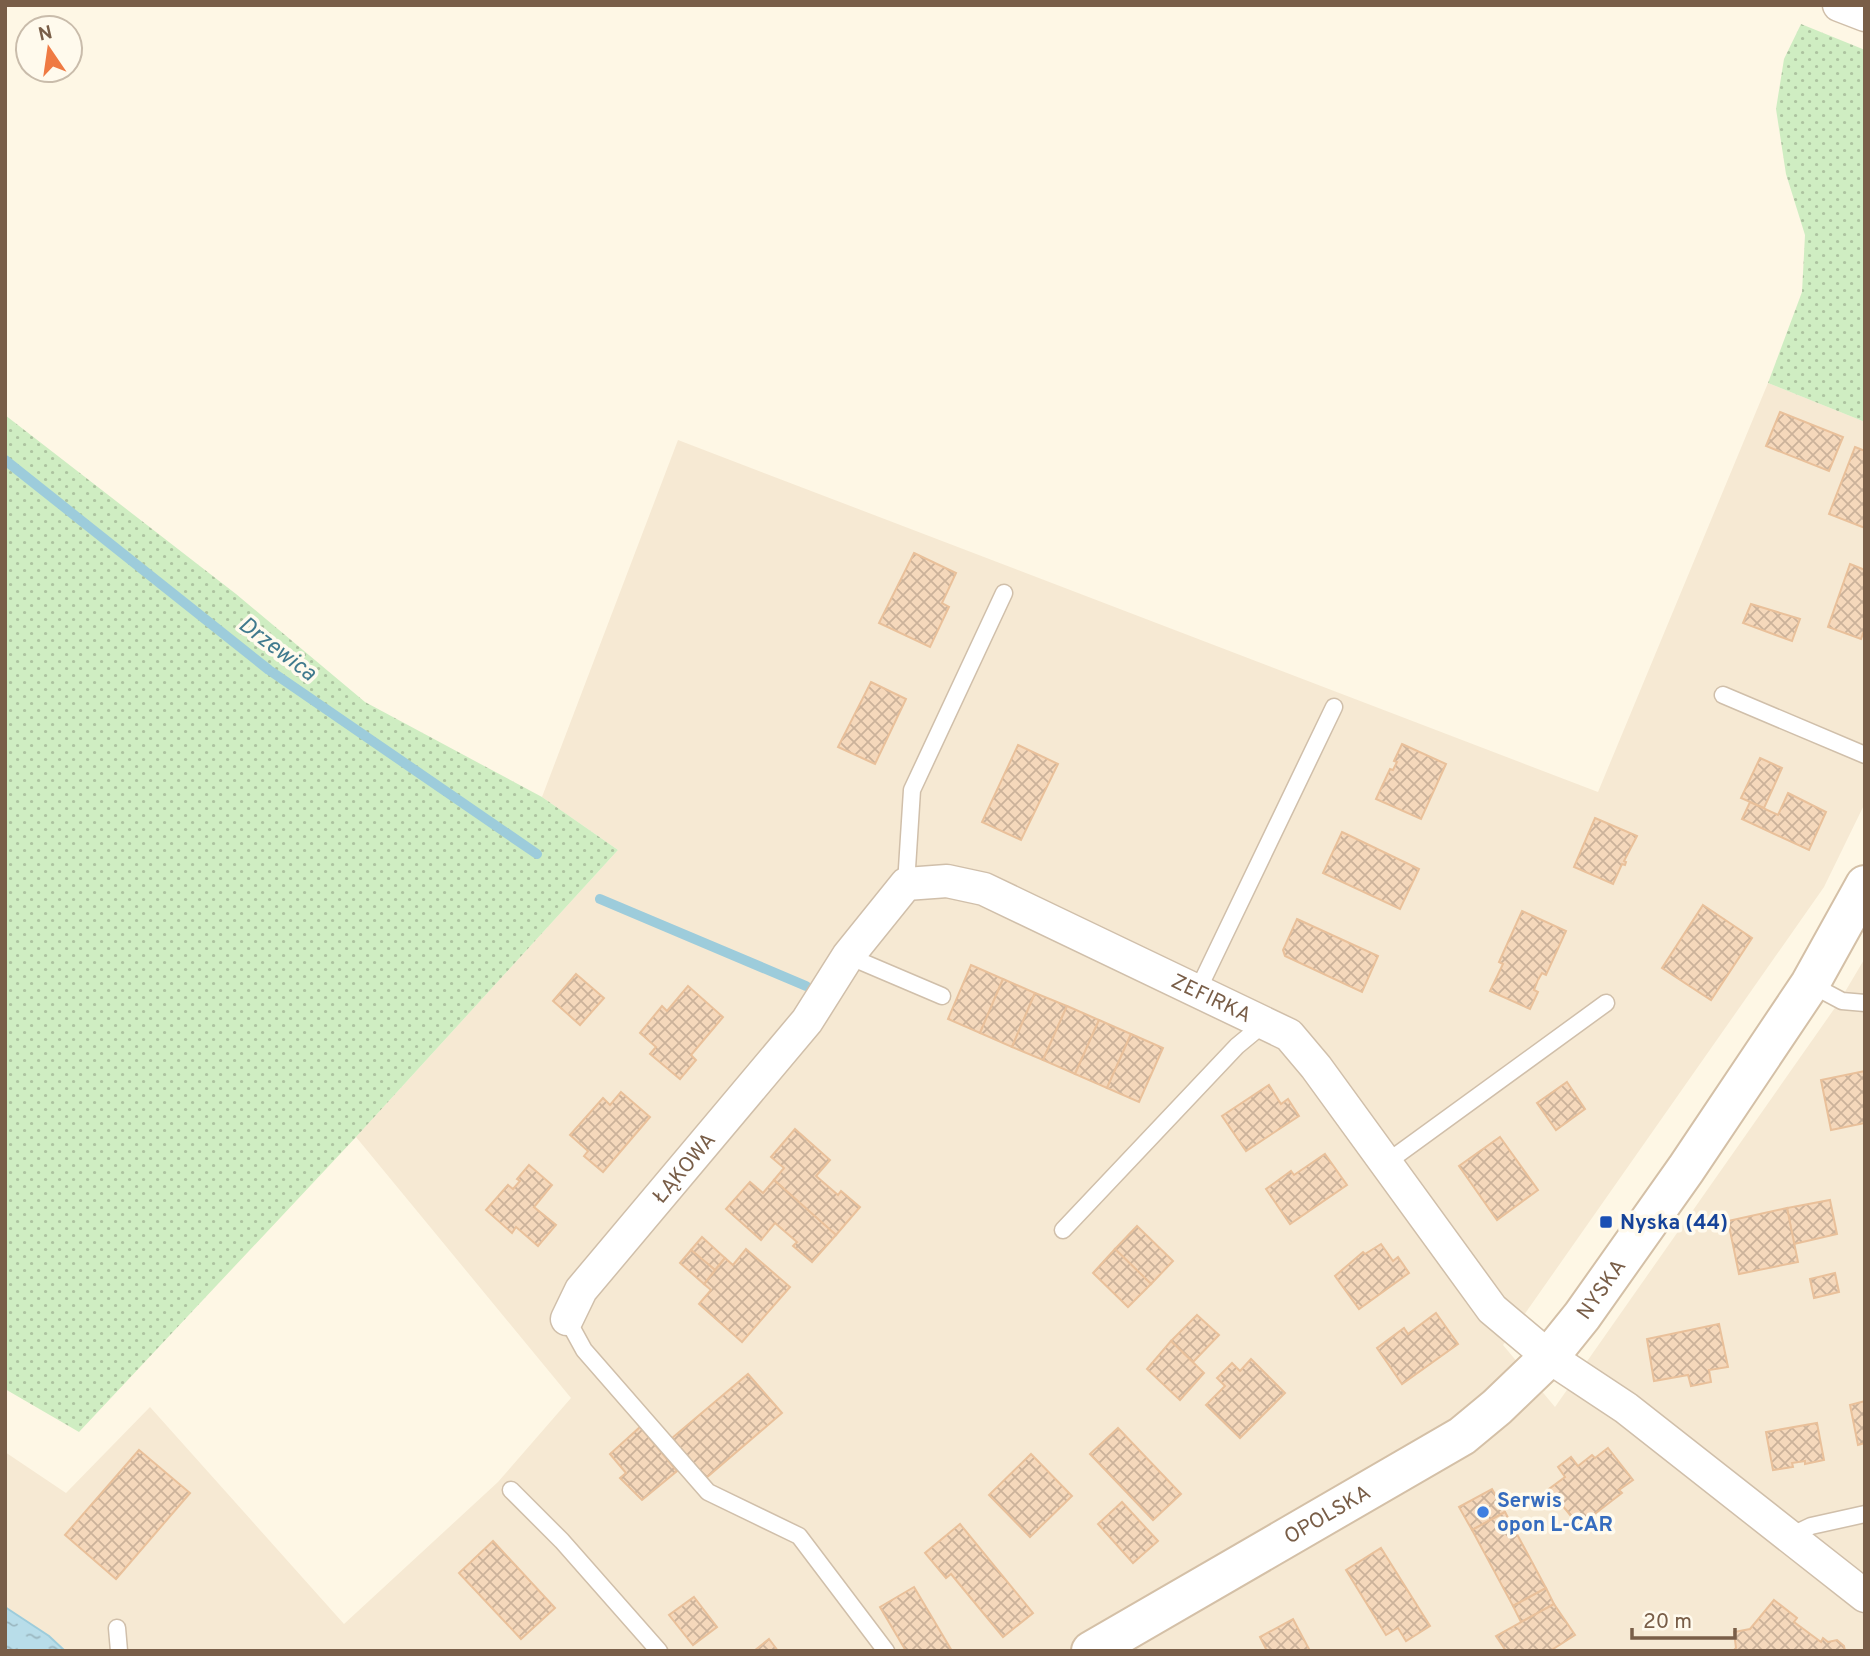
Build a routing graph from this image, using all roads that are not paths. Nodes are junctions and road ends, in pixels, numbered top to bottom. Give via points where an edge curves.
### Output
1 (1839, 5) edge
2 (1865, 15) edge
3 (1004, 593) dead end
4 (1723, 695) dead end
5 (1334, 707) dead end
6 (1865, 755) edge
7 (906, 884) junction
8 (1865, 885) edge
9 (848, 956) junction
10 (1810, 984) junction
11 (1197, 992) junction
12 (942, 996) dead end
13 (1606, 1003) dead end
14 (1865, 1003) edge
15 (1266, 1023) junction
16 (1386, 1163) junction
17 (1063, 1230) dead end
18 (567, 1319) joint
19 (1549, 1357) junction
20 (511, 1490) dead end
21 (1865, 1514) edge
22 (1788, 1537) junction
23 (1865, 1595) edge
24 (117, 1628) dead end
25 (119, 1651) edge
26 (659, 1651) edge
27 (886, 1651) edge
28 (1091, 1651) edge

1 - 2 street
3 - 7 lane via 912,790
4 - 6 lane
5 - 11 lane
7 - 9 street
7 - 11 street, ZEFIRKA via 947,881 984,889
8 - 10 street, NYSKA
9 - 12 lane
9 - 18 street, ŁĄKOWA via 807,1021 581,1290
10 - 14 lane via 1842,1001
10 - 19 street, NYSKA via 1625,1258
11 - 15 street, ZEFIRKA
13 - 16 lane
15 - 16 street, ZEFIRKA via 1289,1035
15 - 17 lane via 1237,1046
16 - 19 street, ZEFIRKA via 1492,1309
18 - 27 lane via 584,1350 708,1492 799,1535
19 - 22 street via 1626,1408
19 - 28 street, OPOLSKA via 1462,1436
20 - 26 lane
21 - 22 lane
22 - 23 street
24 - 25 lane

